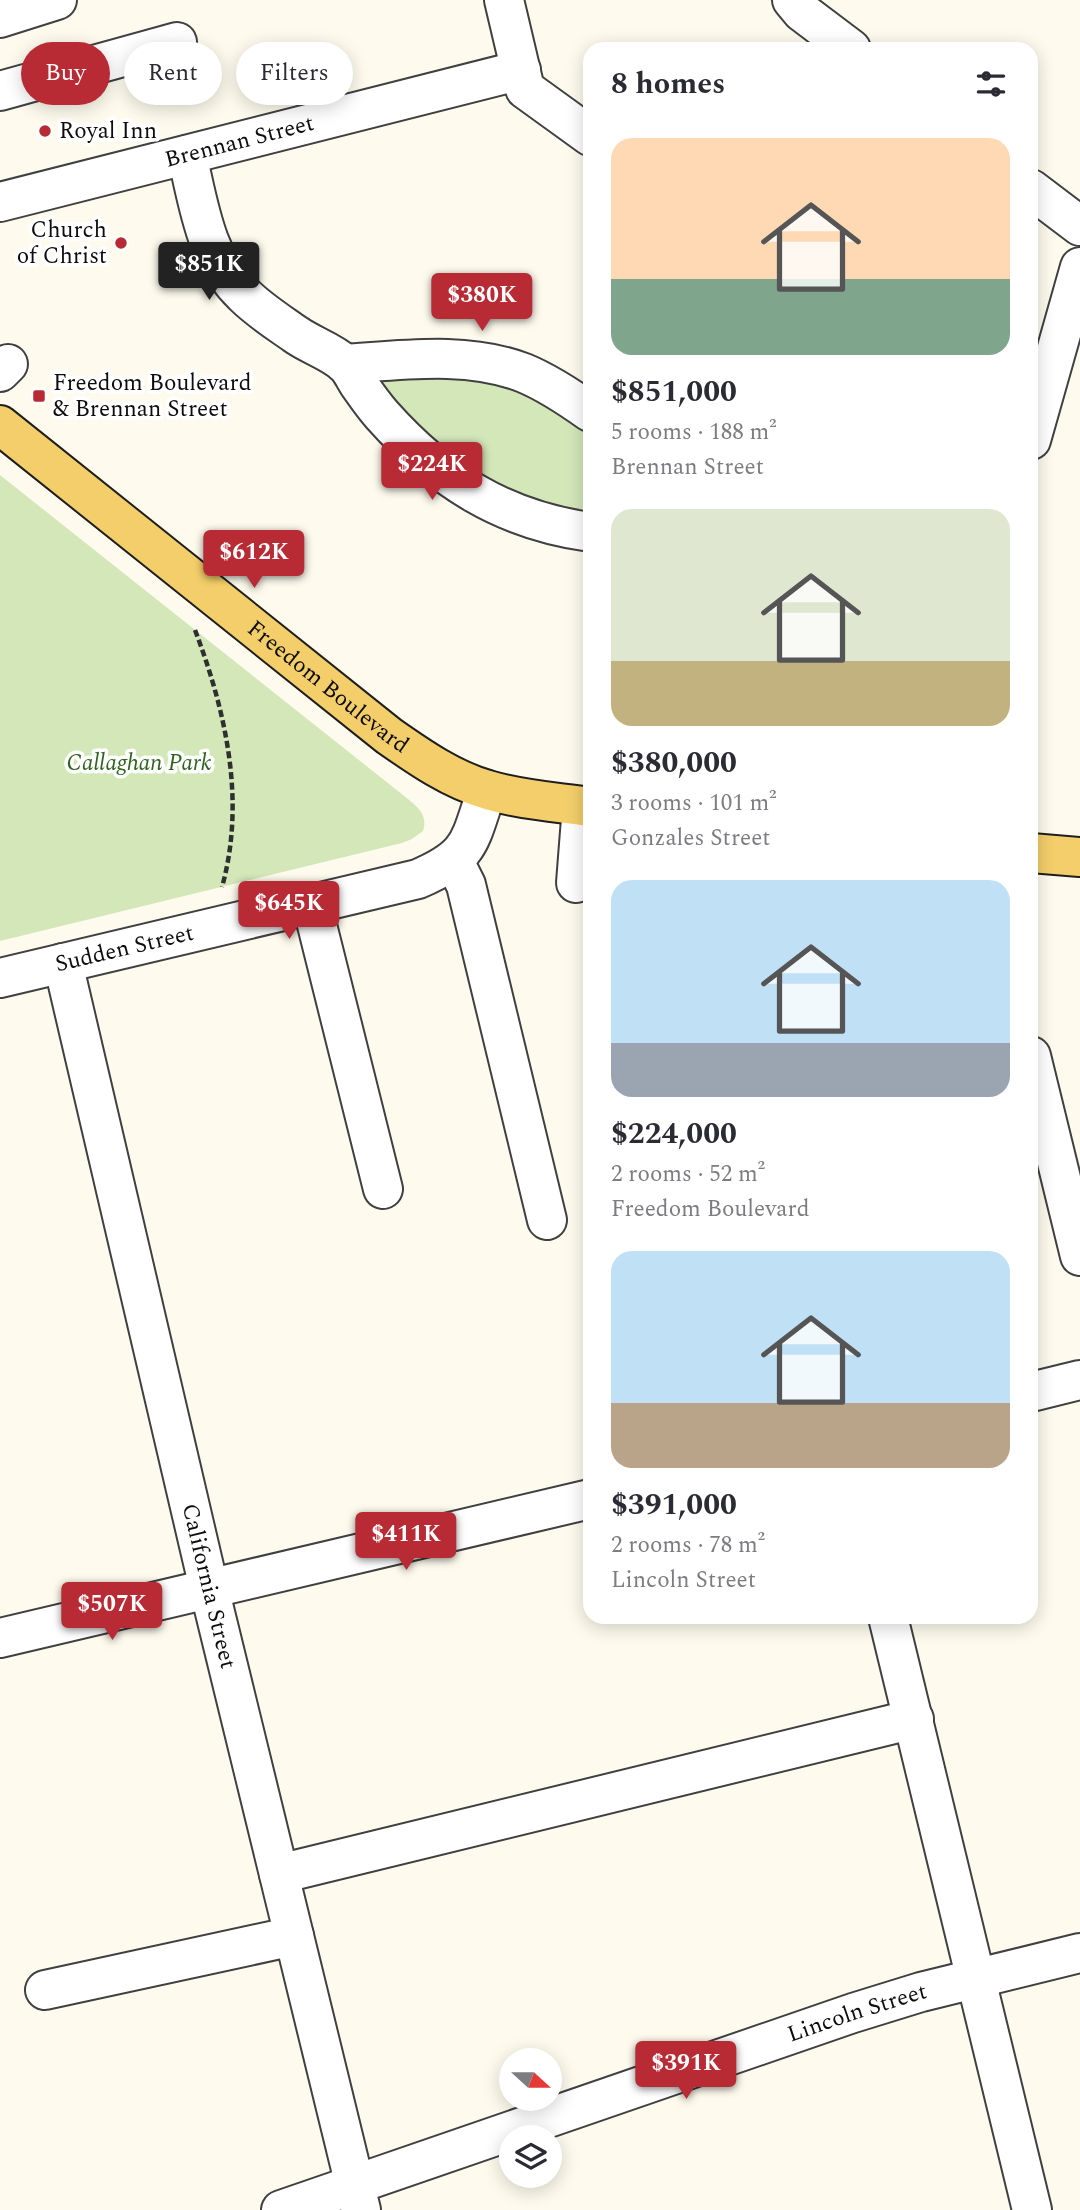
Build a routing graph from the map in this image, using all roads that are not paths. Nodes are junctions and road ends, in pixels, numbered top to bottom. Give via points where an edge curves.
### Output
1 (57, 0) edge
2 (505, 0) edge
3 (792, 0) edge
4 (0, 18) edge
5 (177, 41) dead end
6 (841, 42) edge
7 (521, 70) junction
8 (0, 91) edge
9 (583, 131) edge
10 (187, 155) junction
11 (1038, 194) edge
12 (0, 202) edge
13 (1080, 226) edge
14 (1080, 267) edge
15 (345, 364) junction
16 (583, 408) edge
17 (1038, 415) edge
18 (0, 425) edge
19 (583, 531) edge
20 (487, 790) junction
21 (583, 807) edge
22 (583, 830) edge
23 (1038, 854) edge
24 (1080, 857) edge
25 (454, 861) junction
26 (576, 883) dead end
27 (312, 905) junction
28 (63, 963) junction
29 (0, 978) edge
30 (1038, 1085) edge
31 (383, 1189) dead end
32 (547, 1220) dead end
33 (1080, 1256) edge
34 (1080, 1380) edge
35 (1038, 1390) edge
36 (583, 1501) edge
37 (209, 1588) junction
38 (890, 1624) edge
39 (0, 1638) edge
40 (914, 1719) junction
41 (279, 1874) junction
42 (294, 1936) junction
43 (1080, 1953) edge
44 (977, 1978) junction
45 (45, 1990) dead end
46 (358, 2197) edge
47 (281, 2210) edge
48 (1032, 2210) edge

1 - 4 street
2 - 7 street
3 - 6 street
5 - 8 street
7 - 9 street via 525,89
7 - 10 street, Brennan Street
10 - 12 street, Brennan Street
10 - 15 street via 206,236 231,281 289,330
11 - 13 street
14 - 17 street
15 - 16 street via 434,359 506,367 540,380
15 - 19 street via 394,428 442,472 518,516
18 - 20 main road, Freedom Boulevard via 389,736 447,773
20 - 21 main road, Freedom Boulevard
20 - 25 street via 468,846
22 - 26 street
23 - 24 main road
25 - 27 street, Sudden Street via 418,879
25 - 32 street via 466,885
27 - 28 street, Sudden Street
27 - 31 street
28 - 29 street, Sudden Street
28 - 37 street, California Street
30 - 33 street
34 - 35 street
36 - 37 street
37 - 39 street
37 - 41 street, California Street
38 - 40 street
40 - 41 street
40 - 44 street
41 - 42 street, California Street
42 - 45 street
42 - 46 street, California Street
43 - 44 street, Lincoln Street
44 - 46 street, Lincoln Street via 758,2043
44 - 48 street
46 - 47 street, Lincoln Street

